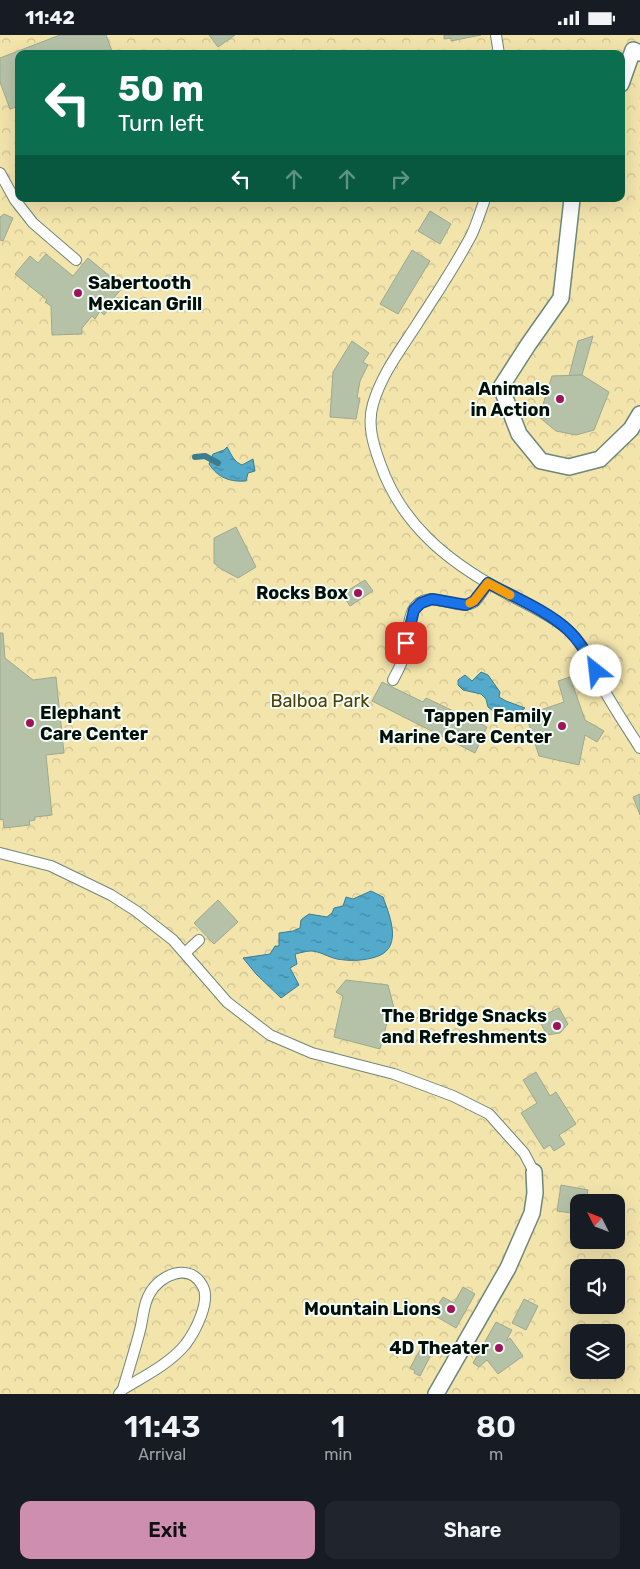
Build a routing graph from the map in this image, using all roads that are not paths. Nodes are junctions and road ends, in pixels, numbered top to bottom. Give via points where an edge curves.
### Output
1 (496, 35) edge
2 (636, 46) edge
3 (498, 50) edge
4 (625, 74) edge
5 (0, 173) edge
6 (15, 200) edge
7 (17, 202) edge
8 (484, 202) edge
9 (572, 202) edge
10 (76, 260) dead end
11 (640, 414) edge
12 (488, 583) junction
13 (393, 680) dead end
14 (640, 748) edge
15 (0, 853) edge
16 (199, 940) dead end
17 (185, 953) junction
18 (534, 1172) joint
19 (121, 1391) edge
20 (436, 1394) edge

1 - 3 lane
2 - 4 street
5 - 6 lane
7 - 10 lane via 33,223
8 - 12 lane via 473,232 449,275 382,379 372,405 370,425 384,476 419,530 445,555
9 - 11 street via 561,298 501,387 519,435 541,461 569,467 600,459 631,429
12 - 13 lane via 474,601 466,605 432,599 414,610 405,654
12 - 14 lane via 568,630 589,656 603,687
15 - 17 lane via 51,866 111,895 152,922
16 - 17 lane
17 - 18 lane via 226,1002 270,1035 312,1053 394,1074 453,1096 489,1114 524,1153
18 - 20 street via 532,1213 508,1268
19 - 19 lane via 162,1366 185,1345 205,1304 203,1286 196,1278 174,1273 160,1281 149,1294

